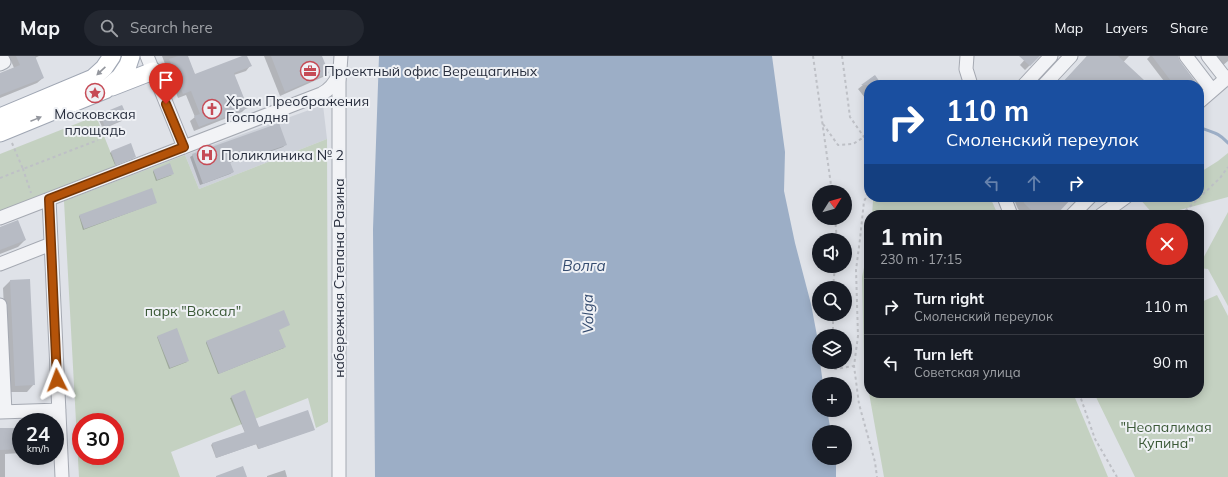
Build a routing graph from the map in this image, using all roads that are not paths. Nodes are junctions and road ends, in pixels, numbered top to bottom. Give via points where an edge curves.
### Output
1 (1, 56) edge
2 (112, 56) edge
3 (131, 56) edge
4 (334, 56) edge
5 (341, 56) edge
6 (967, 56) edge
7 (1051, 56) edge
8 (1071, 56) edge
9 (1186, 56) edge
10 (1208, 56) edge
11 (150, 63) edge
12 (0, 64) edge
13 (340, 70) junction
14 (1227, 78) edge
15 (969, 80) edge
16 (1029, 80) edge
17 (1049, 80) edge
18 (1212, 90) junction
19 (101, 92) junction
20 (1204, 97) edge
21 (0, 117) edge
22 (6, 138) edge
23 (184, 147) junction
24 (49, 199) junction
25 (1085, 202) edge
26 (1119, 202) edge
27 (1077, 210) edge
28 (1108, 210) edge
29 (0, 218) edge
30 (51, 244) junction
31 (0, 264) edge
32 (0, 305) edge
33 (59, 410) junction
34 (2, 412) edge
35 (62, 477) edge
36 (339, 477) edge

1 - 12 street via 4,62
2 -> 21 main road via 93,78
3 - 19 main road via 120,77
4 - 13 street
5 - 13 street, набережная Степана Разина
6 - 15 street via 966,69
7 - 16 street
8 - 17 street
9 - 18 street
10 - 14 street
11 - 19 main road
11 - 23 street
13 - 23 street via 334,83 324,93
13 - 36 street, набережная Степана Разина
14 - 18 street
18 - 20 street
22 -> 19 main road
23 - 24 street
24 - 29 street
24 - 30 street
25 - 27 street
26 - 28 street
30 - 31 street
30 - 33 street
32 - 34 street
33 - 34 street
33 - 35 street

